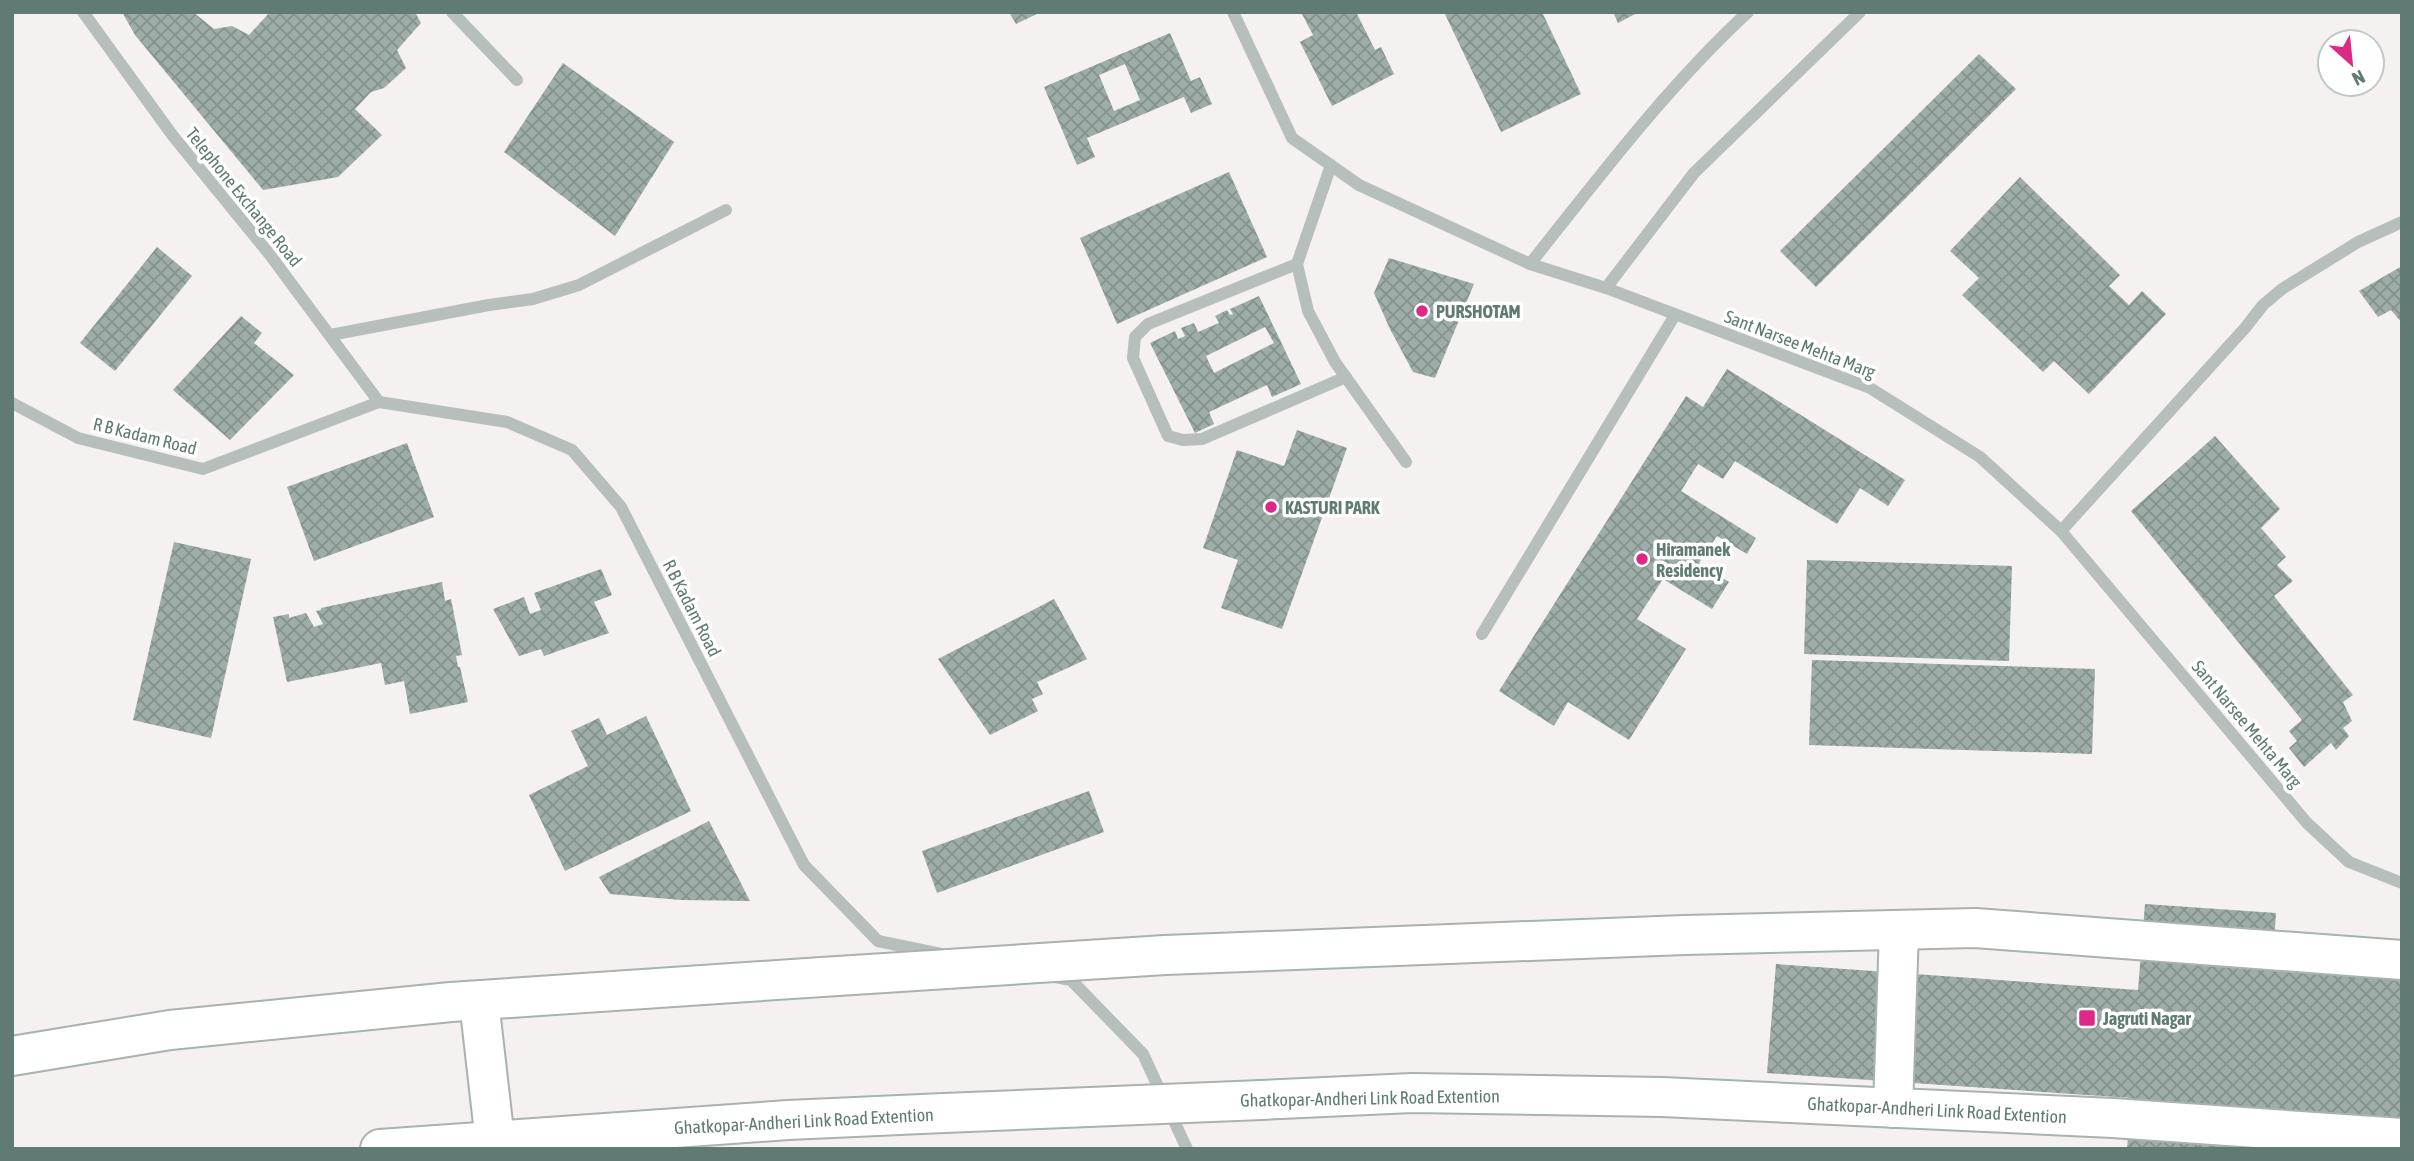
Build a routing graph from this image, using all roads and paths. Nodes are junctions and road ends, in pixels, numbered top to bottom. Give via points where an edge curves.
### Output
1 (83, 12) edge
2 (452, 12) edge
3 (1233, 12) edge
4 (1748, 12) edge
5 (1860, 12) edge
6 (517, 80) dead end
7 (1331, 165) junction
8 (726, 210) dead end
9 (2402, 222) edge
10 (1297, 264) junction
11 (1530, 264) junction
12 (1606, 288) junction
13 (1675, 314) junction
14 (330, 335) junction
15 (1346, 377) junction
16 (12, 402) edge
17 (379, 402) junction
18 (1406, 462) dead end
19 (2061, 531) junction
20 (1482, 634) dead end
21 (2402, 883) edge
22 (1899, 930) junction
23 (2402, 960) edge
24 (478, 1001) junction
25 (12, 1056) edge
26 (1893, 1108) junction
27 (2402, 1138) edge
28 (495, 1141) junction
29 (380, 1149) edge
30 (1187, 1149) edge

1 - 14 street, Telephone Exchange Road via 173,136
2 - 6 street
3 - 7 street, Sant Narsee Mehta Marg via 1292,138
4 - 11 street via 1633,133
5 - 12 street via 1694,173
7 - 10 street
7 - 11 street, Sant Narsee Mehta Marg via 1359,185
8 - 14 street via 579,285 533,299
9 - 19 street via 2358,242 2263,306
10 - 15 street via 1308,311
10 - 15 street via 1148,324 1135,337 1133,358 1168,436 1183,440 1202,439
11 - 12 street, Sant Narsee Mehta Marg
12 - 13 street, Sant Narsee Mehta Marg
13 - 19 street, Sant Narsee Mehta Marg via 1870,388 1980,457
13 - 20 street
14 - 17 street, Telephone Exchange Road
15 - 18 street
16 - 17 street, R B Kadam Road via 78,438 203,469
17 - 30 street, R B Kadam Road via 507,422 572,450 621,507 804,865 878,941 1071,980 1143,1054
19 - 21 street, Sant Narsee Mehta Marg via 2307,822 2349,862
22 - 23 main road via 1975,928
22 - 24 main road, bridge via 1165,955
22 - 26 main road
24 - 25 main road via 170,1030
24 - 28 main road
26 - 27 main road, Ghatkopar-Andheri Link Road Extention
26 - 28 main road, Ghatkopar-Andheri Link Road Extention, bridge via 1662,1097 1412,1093 788,1120
28 - 29 main road, Ghatkopar-Andheri Link Road Extention

